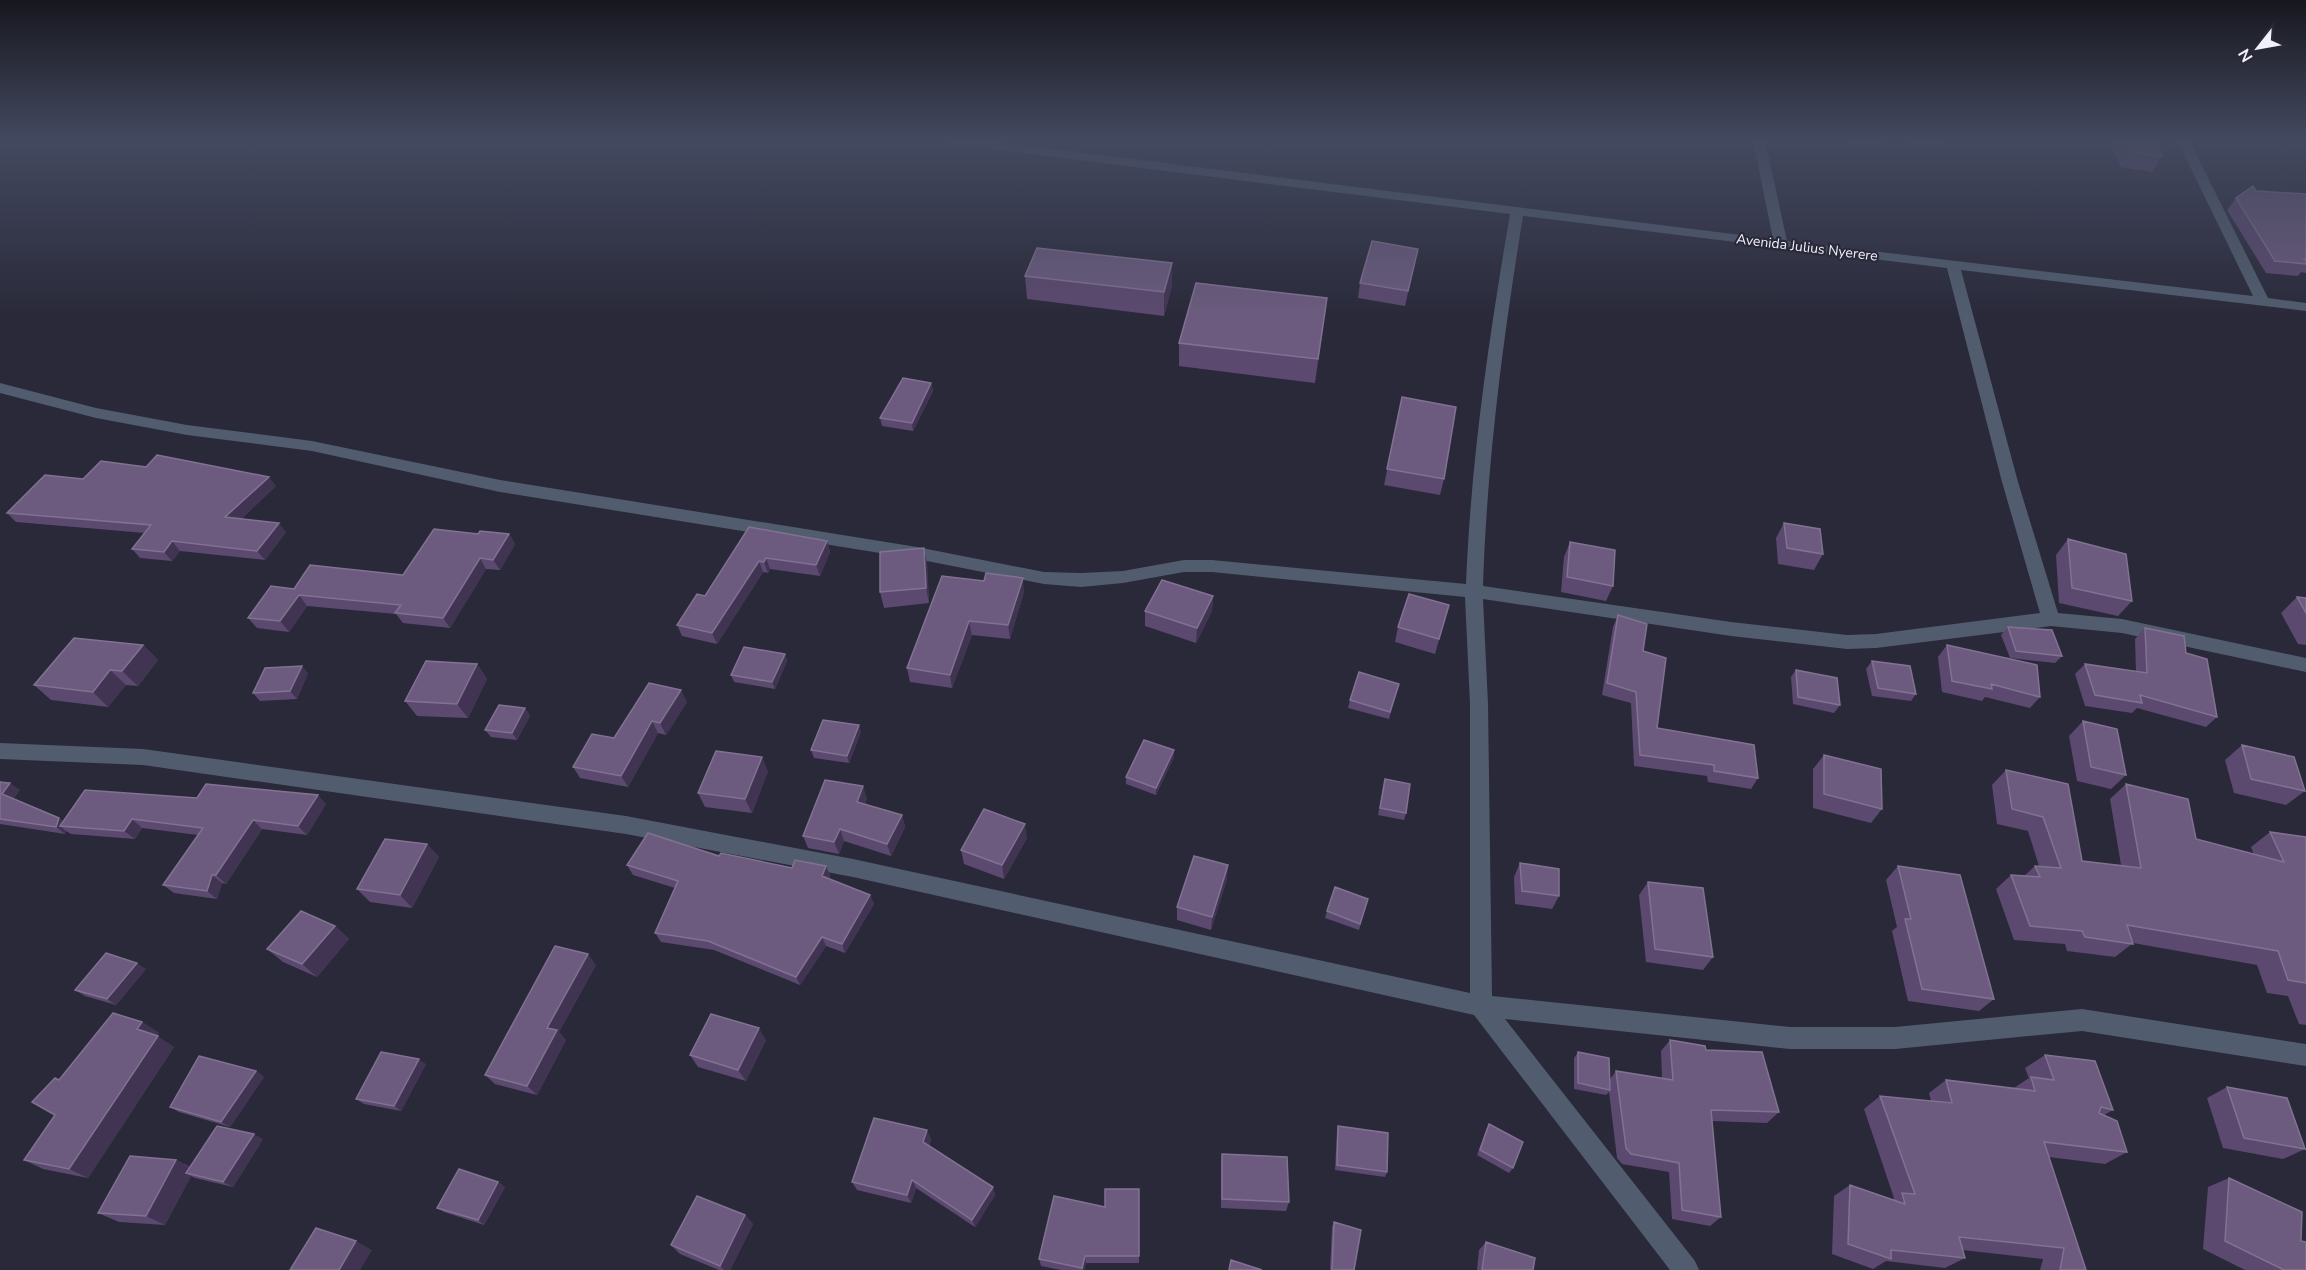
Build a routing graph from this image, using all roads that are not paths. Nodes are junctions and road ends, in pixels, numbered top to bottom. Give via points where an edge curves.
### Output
1 (1424, 199) edge
2 (1772, 199) edge
3 (2212, 199) edge
4 (1517, 211) junction
5 (1781, 244) junction
6 (1953, 265) junction
7 (2263, 302) junction
8 (2306, 307) edge
9 (0, 388) edge
10 (1474, 591) junction
11 (2051, 619) junction
12 (2306, 665) edge
13 (0, 751) edge
14 (1481, 1006) junction
15 (2306, 1055) edge
16 (1686, 1270) edge

1 - 4 street, Avenida Julius Nyerere
2 - 5 street
3 - 7 street
4 - 5 street, Avenida Julius Nyerere
4 - 10 street via 1494,350 1477,514
5 - 6 street, Avenida Julius Nyerere
6 - 7 street, Avenida Julius Nyerere
6 - 11 street
7 - 8 street, Avenida Julius Nyerere
9 - 10 street via 96,414 312,446 500,486 917,553 1044,578 1123,577 1184,566 1212,566
10 - 11 street via 1847,642
10 - 14 street via 1479,704
11 - 12 street via 2122,626
13 - 14 street via 143,757 626,825 853,868
14 - 15 street via 1790,1038 1895,1038 2082,1020
14 - 16 street

